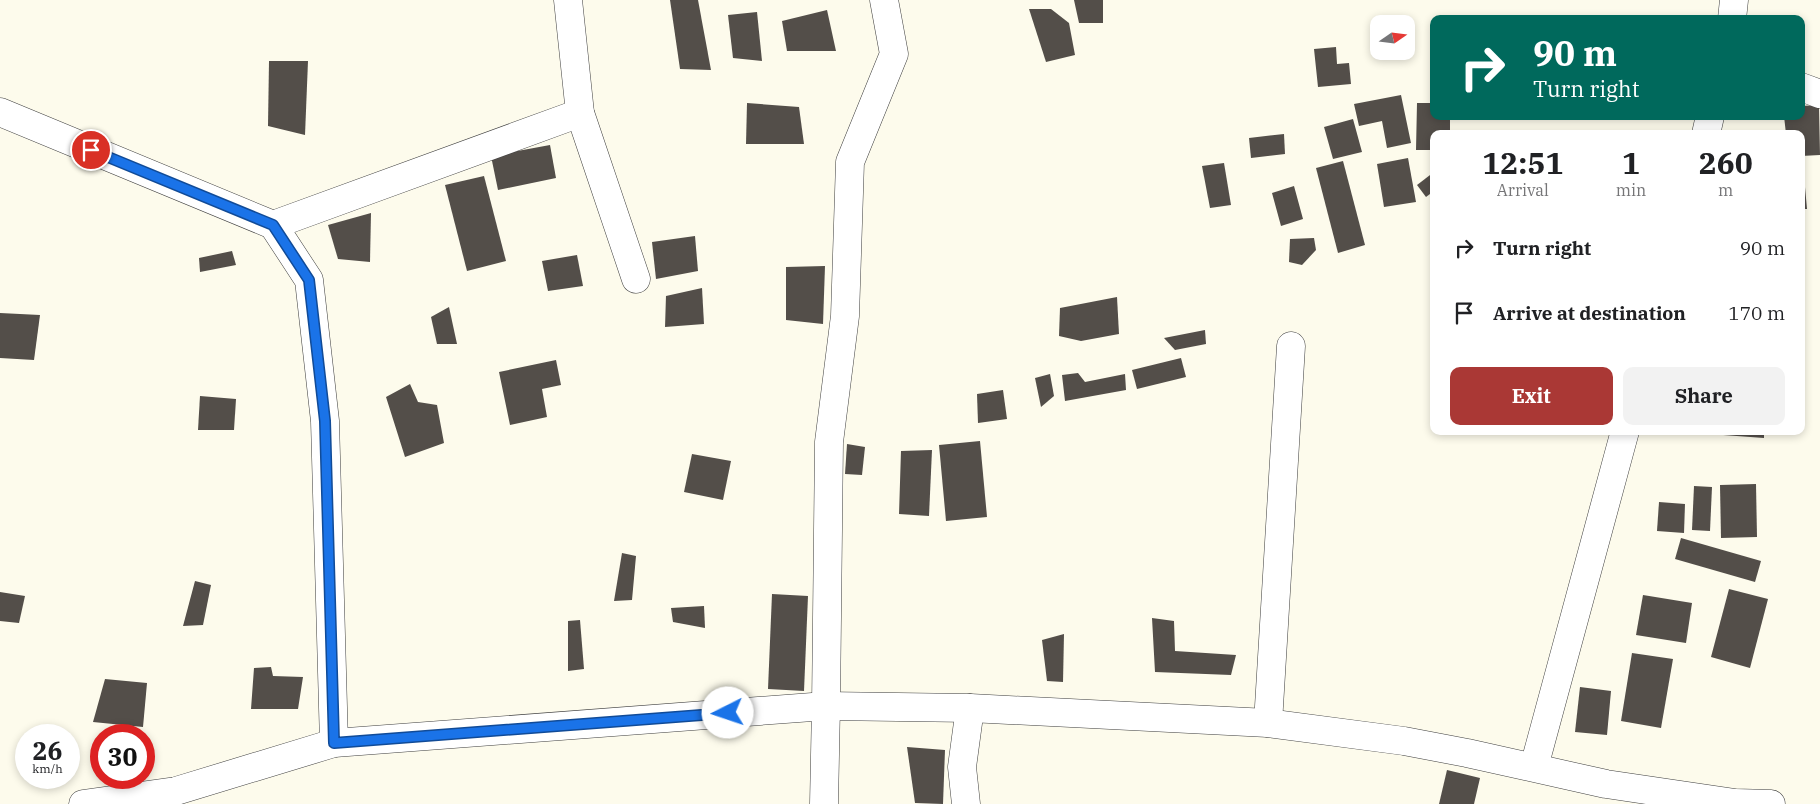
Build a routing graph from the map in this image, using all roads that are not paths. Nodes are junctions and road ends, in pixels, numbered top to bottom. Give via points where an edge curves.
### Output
1 (568, 0) edge
2 (884, 0) edge
3 (1734, 0) edge
4 (1732, 15) edge
5 (1805, 88) edge
6 (1820, 94) edge
7 (0, 112) edge
8 (580, 113) junction
9 (273, 225) junction
10 (636, 279) dead end
11 (1291, 346) dead end
12 (1624, 435) edge
13 (826, 706) junction
14 (970, 708) junction
15 (1268, 723) junction
16 (334, 743) junction
17 (1534, 767) junction
18 (83, 804) edge
19 (824, 804) edge
20 (966, 804) edge
21 (1771, 804) edge

1 - 8 street
2 - 13 street via 894,54 850,162 845,316 829,442
3 - 4 street
5 - 6 street
7 - 9 street
8 - 9 street
8 - 10 street
9 - 16 street via 309,280 318,352 325,421
11 - 15 street
12 - 17 street
13 - 14 street
13 - 16 street
13 - 19 street
14 - 15 street
14 - 20 street via 962,767
15 - 17 street via 1404,741
16 - 18 street via 176,791
17 - 21 street via 1606,784 1735,803

